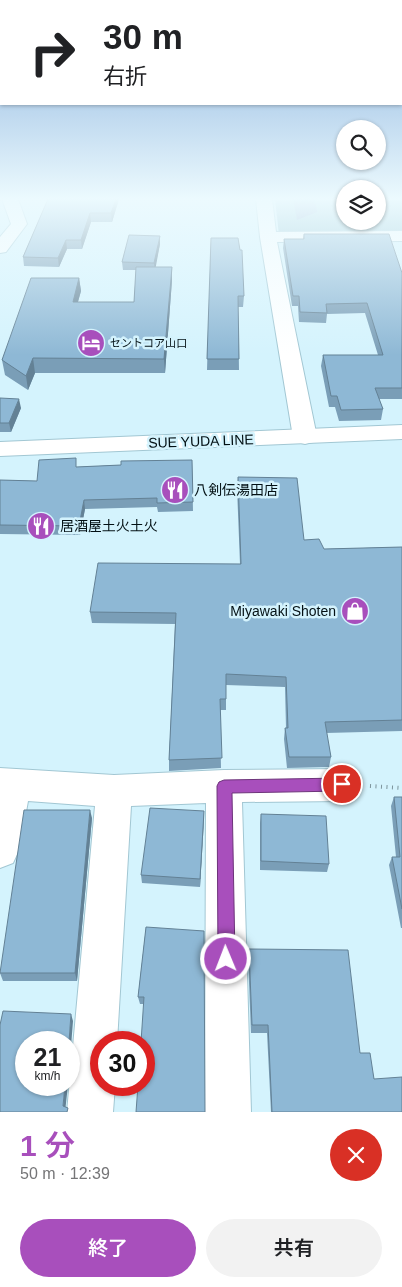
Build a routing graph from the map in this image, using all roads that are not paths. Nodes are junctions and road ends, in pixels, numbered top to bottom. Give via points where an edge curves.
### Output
1 (271, 251) edge
2 (402, 432) edge
3 (306, 437) junction
4 (0, 449) edge
5 (6, 784) edge
6 (342, 784) dead end
7 (224, 786) junction
8 (114, 791) junction
9 (0, 850) edge
10 (90, 1112) edge
11 (228, 1112) edge

1 - 3 street
2 - 3 street, SUE YUDA LINE
3 - 4 street, SUE YUDA LINE
5 - 8 street
5 - 9 street
6 - 7 street
7 - 8 street
7 - 11 street
8 - 10 street

